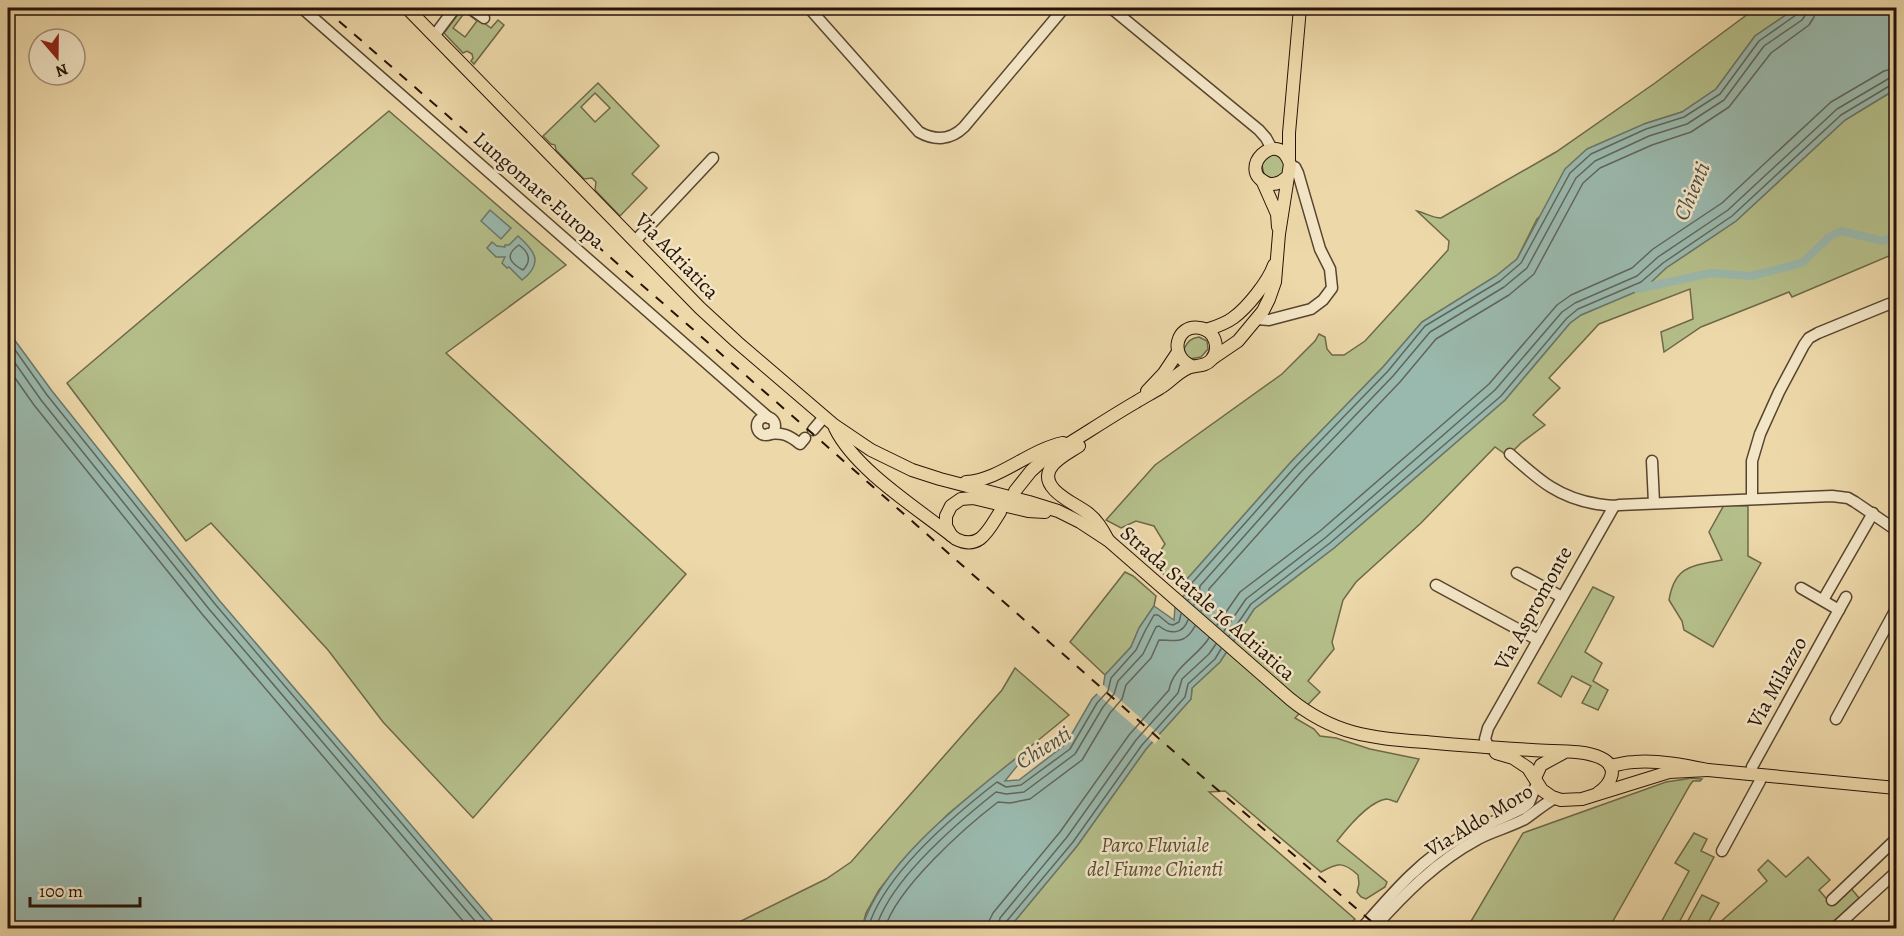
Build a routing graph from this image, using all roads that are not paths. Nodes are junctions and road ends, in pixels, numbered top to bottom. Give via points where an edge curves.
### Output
1 (302, 8) edge
2 (407, 8) edge
3 (455, 8) edge
4 (470, 8) edge
5 (808, 8) edge
6 (1064, 8) edge
7 (1111, 8) edge
8 (1300, 8) edge
9 (484, 18) dead end
10 (434, 36) junction
11 (1289, 133) junction
12 (1269, 151) junction
13 (713, 158) dead end
14 (1289, 167) junction
15 (1262, 180) junction
16 (1279, 234) junction
17 (635, 241) junction
18 (1278, 256) junction
19 (1885, 306) dead end
20 (1257, 319) junction
21 (1206, 330) junction
22 (1178, 352) junction
23 (1213, 358) junction
24 (1192, 366) junction
25 (1138, 400) junction
26 (751, 401) junction
27 (769, 418) junction
28 (829, 421) junction
29 (758, 422) junction
30 (1088, 432) junction
31 (768, 434) junction
32 (1074, 441) junction
33 (1510, 453) dead end
34 (1652, 460) dead end
35 (956, 483) junction
36 (1015, 491) dead end
37 (1752, 499) junction
38 (1654, 503) junction
39 (1612, 508) junction
40 (1058, 511) junction
41 (1000, 512) dead end
42 (1873, 513) junction
43 (1896, 530) edge
44 (952, 536) junction
45 (1112, 545) junction
46 (1517, 573) dead end
47 (1436, 585) dead end
48 (1801, 588) dead end
49 (1562, 597) junction
50 (1846, 597) dead end
51 (1823, 600) junction
52 (1839, 609) junction
53 (1896, 609) edge
54 (1538, 640) junction
55 (1836, 719) dead end
56 (1488, 728) junction
57 (1436, 743) junction
58 (1458, 745) junction
59 (1489, 748) junction
60 (1564, 752) junction
61 (1610, 766) junction
62 (1708, 770) junction
63 (1756, 775) junction
64 (1536, 780) junction
65 (1896, 788) edge
66 (1598, 793) junction
67 (1555, 798) junction
68 (1896, 839) edge
69 (1722, 851) dead end
70 (1896, 872) edge
71 (1832, 900) dead end
72 (1362, 928) edge
73 (1374, 928) edge
74 (1835, 928) edge

1 - 26 street, Lungomare Europa
2 - 10 main road, Via Adriatica
3 - 10 street
4 - 9 street
5 - 6 street via 919,132 939,138 955,135 964,127
7 - 12 street via 1259,130
8 - 11 main road
10 - 17 main road, Via Adriatica
11 - 12 main road
11 - 14 main road
12 - 14 main road via 1281,151
12 - 15 main road via 1256,167
13 - 17 street
14 - 15 main road via 1282,182 1270,184
14 - 16 main road
14 - 20 street via 1298,172 1317,241 1330,269 1332,288 1311,309 1269,320
15 - 16 main road via 1277,214
16 - 18 main road
17 - 28 main road, Via Adriatica via 716,323
18 - 20 main road via 1272,291
18 - 21 main road via 1240,313
19 - 37 street via 1814,335 1804,345 1760,434 1752,461
20 - 23 main road via 1238,341
21 - 22 main road via 1196,327 1184,332 1178,340
21 - 23 main road via 1216,342
22 - 24 main road
22 - 25 main road
23 - 24 main road
24 - 25 main road
25 - 30 main road
26 - 27 street, Lungomare Europa
26 - 29 street
27 - 29 street
27 - 31 street via 774,427
28 - 31 street via 806,437
28 - 35 main road, Via Adriatica via 891,461
28 - 44 main road via 844,443 884,483
29 - 31 street via 759,432
30 - 32 main road
30 - 45 main road via 1079,446 1053,465 1048,479 1058,494 1097,521
32 - 35 main road via 1040,450 983,479
32 - 36 main road via 1037,464
33 - 39 street via 1551,489 1576,500
34 - 38 street
35 - 40 main road, Strada Statale 16 Adriatica
37 - 38 street
37 - 42 street via 1840,496
38 - 39 street
39 - 49 street, Via Aspromonte
40 - 44 main road via 1028,511 974,498 961,499 946,516
40 - 45 main road, Strada Statale 16 Adriatica
41 - 44 main road via 977,541 964,542
42 - 43 street
42 - 51 street
45 - 57 main road, Strada Statale 16 Adriatica via 1316,718 1346,732
46 - 49 street
47 - 54 street
48 - 51 street
49 - 54 street, Via Aspromonte
50 - 52 street, Via Milazzo
51 - 52 street
52 - 63 street, Via Milazzo via 1752,767
53 - 55 street
54 - 56 street, Via Aspromonte
56 - 58 street, Via Aspromonte
56 - 59 street via 1485,739
57 - 58 main road, Strada Statale 16 Adriatica
57 - 64 main road, Strada Statale 16 Adriatica via 1513,758 1528,768
58 - 59 main road, Strada Statale 16 Adriatica
59 - 60 main road, Strada Statale 16 Adriatica
60 - 61 main road via 1595,755
60 - 64 main road via 1541,765
61 - 62 main road via 1647,762
61 - 66 main road via 1610,782
62 - 63 main road
62 - 66 main road via 1669,772
63 - 65 main road
63 - 69 street, Via Milazzo via 1760,781
64 - 67 main road
64 - 72 street, Via Aldo Moro via 1529,803 1439,851
66 - 67 main road via 1572,800
67 - 73 street, Via Aldo Moro via 1526,818 1481,837 1440,863
68 - 71 street
70 - 74 street

